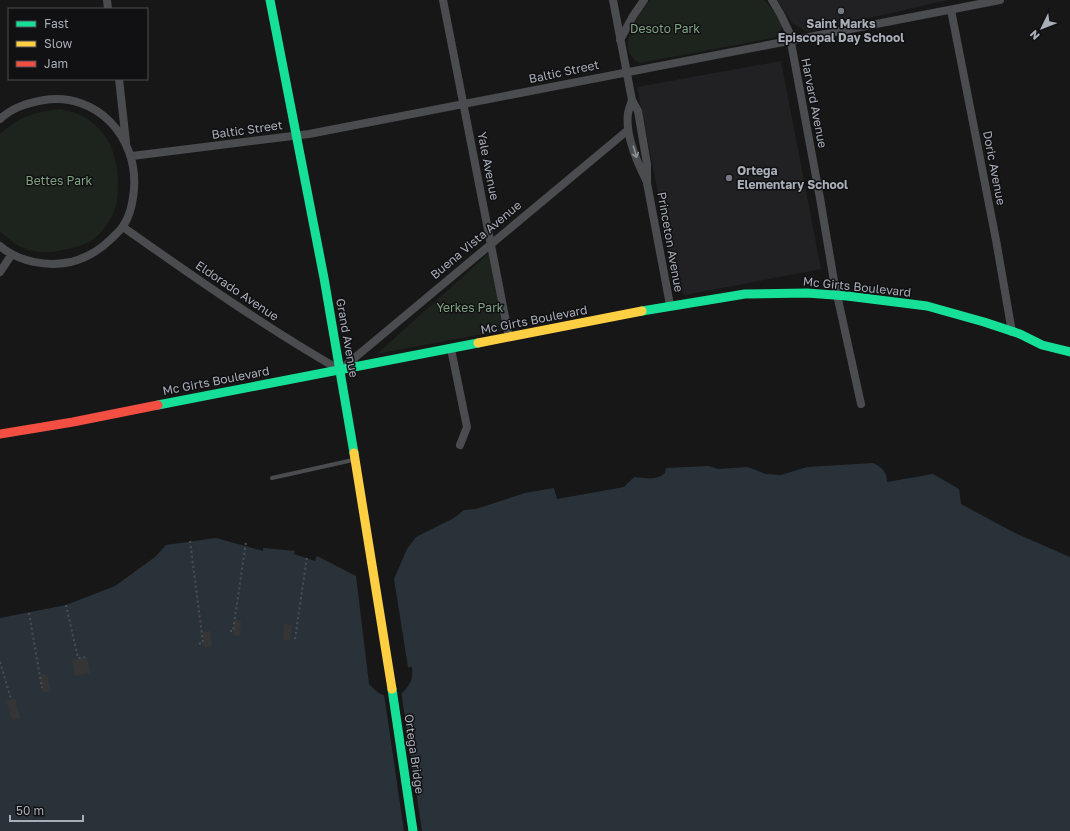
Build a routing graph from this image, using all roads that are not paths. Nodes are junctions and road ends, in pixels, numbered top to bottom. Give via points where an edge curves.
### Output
1 (270, 0) edge
2 (443, 0) edge
3 (613, 0) edge
4 (644, 0) edge
5 (772, 0) edge
6 (1000, 0) edge
7 (952, 10) junction
8 (620, 40) junction
9 (790, 41) junction
10 (627, 71) junction
11 (119, 80) edge
12 (632, 100) junction
13 (464, 104) junction
14 (0, 119) edge
15 (628, 130) junction
16 (296, 135) junction
17 (127, 145) junction
18 (132, 156) junction
19 (647, 183) junction
20 (123, 227) junction
21 (491, 243) junction
22 (0, 246) edge
23 (12, 254) junction
24 (0, 272) edge
25 (838, 295) junction
26 (670, 305) junction
27 (1012, 332) junction
28 (509, 337) junction
29 (451, 349) junction
30 (1070, 352) edge
31 (340, 370) junction
32 (861, 404) dead end
33 (0, 434) edge
34 (460, 445) dead end
35 (355, 460) junction
36 (272, 478) dead end
37 (392, 681) joint
38 (413, 831) edge

1 - 16 street, Grand Avenue
2 - 13 street, Yale Avenue
3 - 8 street, Princeton Avenue
4 - 8 street
5 - 9 street, Harvard Avenue via 789,32
6 - 7 street, Baltic Street
7 - 9 street, Baltic Street
7 - 27 street, Doric Avenue
8 - 10 street, Princeton Avenue
9 - 10 street, Baltic Street
9 - 25 street, Harvard Avenue
10 - 12 street, Princeton Avenue
10 - 13 street, Baltic Street
11 - 17 street
12 - 15 street, Princeton Avenue via 628,113
12 - 19 street, Princeton Avenue via 638,111 647,164
13 - 16 street, Baltic Street
13 - 21 street, Yale Avenue
14 - 17 street via 29,102 68,100 99,112 111,122
15 -> 19 street, Princeton Avenue
15 - 21 street, Buena Vista Avenue
16 - 18 street, Baltic Street
16 - 31 street, Grand Avenue
17 - 18 street
18 - 20 street via 135,175 134,195
19 - 26 street, Princeton Avenue
20 - 23 street via 99,249 61,264 45,264
20 - 31 street, Eldorado Avenue via 289,340
21 - 28 street, Yale Avenue
21 - 31 street, Buena Vista Avenue
22 - 23 street
23 - 24 street
25 - 26 street, Mc Girts Boulevard via 745,294
25 - 27 street, Mc Girts Boulevard via 927,306
25 - 32 street, Harvard Avenue
26 - 28 street, Mc Girts Boulevard
27 - 30 street, Mc Girts Boulevard via 1042,345
28 - 29 street, Mc Girts Boulevard
29 - 31 street, Mc Girts Boulevard
29 - 34 street via 467,427
31 - 33 street, Mc Girts Boulevard
31 - 35 street, Grand Avenue
35 - 36 lane
35 - 37 street, Grand Avenue
37 - 38 street, Ortega Bridge

